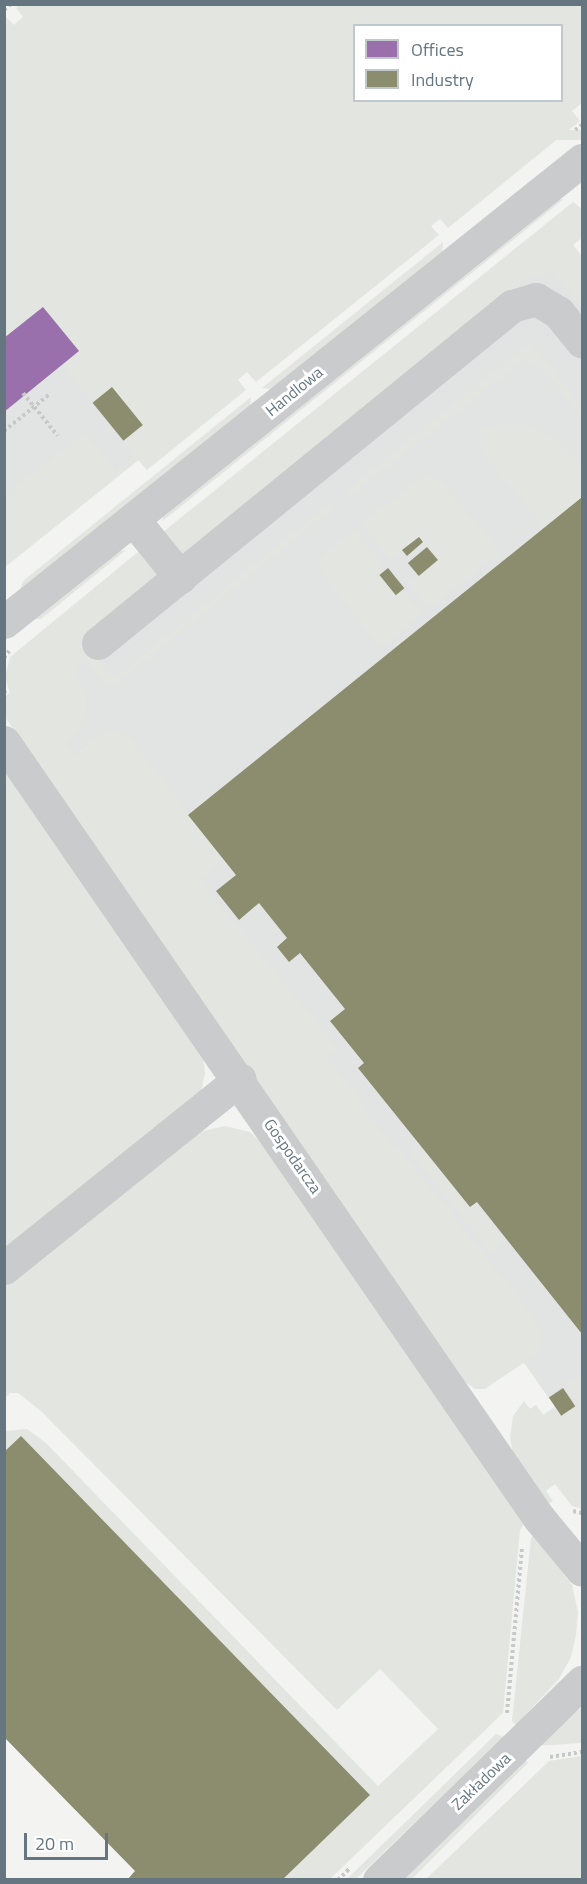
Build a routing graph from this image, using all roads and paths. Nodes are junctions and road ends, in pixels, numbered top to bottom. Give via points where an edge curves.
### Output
1 (11, 4) edge
2 (4, 10) edge
3 (582, 160) edge
4 (582, 342) edge
5 (23, 393) dead end
6 (51, 393) dead end
7 (34, 407) junction
8 (4, 431) edge
9 (58, 436) dead end
10 (133, 519) junction
11 (180, 577) junction
12 (4, 622) edge
13 (98, 643) dead end
14 (4, 742) edge
15 (240, 1079) junction
16 (4, 1268) edge
17 (582, 1513) edge
18 (539, 1518) junction
19 (582, 1570) edge
20 (582, 1682) edge
21 (500, 1723) dead end
22 (367, 1871) edge
23 (338, 1880) edge

1 - 2 path
3 - 10 street, Handlowa
4 - 11 street via 558,312 536,299 512,306
5 - 7 path
6 - 7 path
7 - 8 path
7 - 9 path
10 - 11 street
10 - 12 street, Handlowa
11 - 13 street
14 - 15 street, Gospodarcza
15 - 16 street
15 - 18 street, Gospodarcza
17 - 18 path via 565,1508 560,1501
18 - 19 street, Gospodarcza
18 - 21 path via 524,1533 507,1714
20 - 22 street, Zakładowa
22 - 23 path

